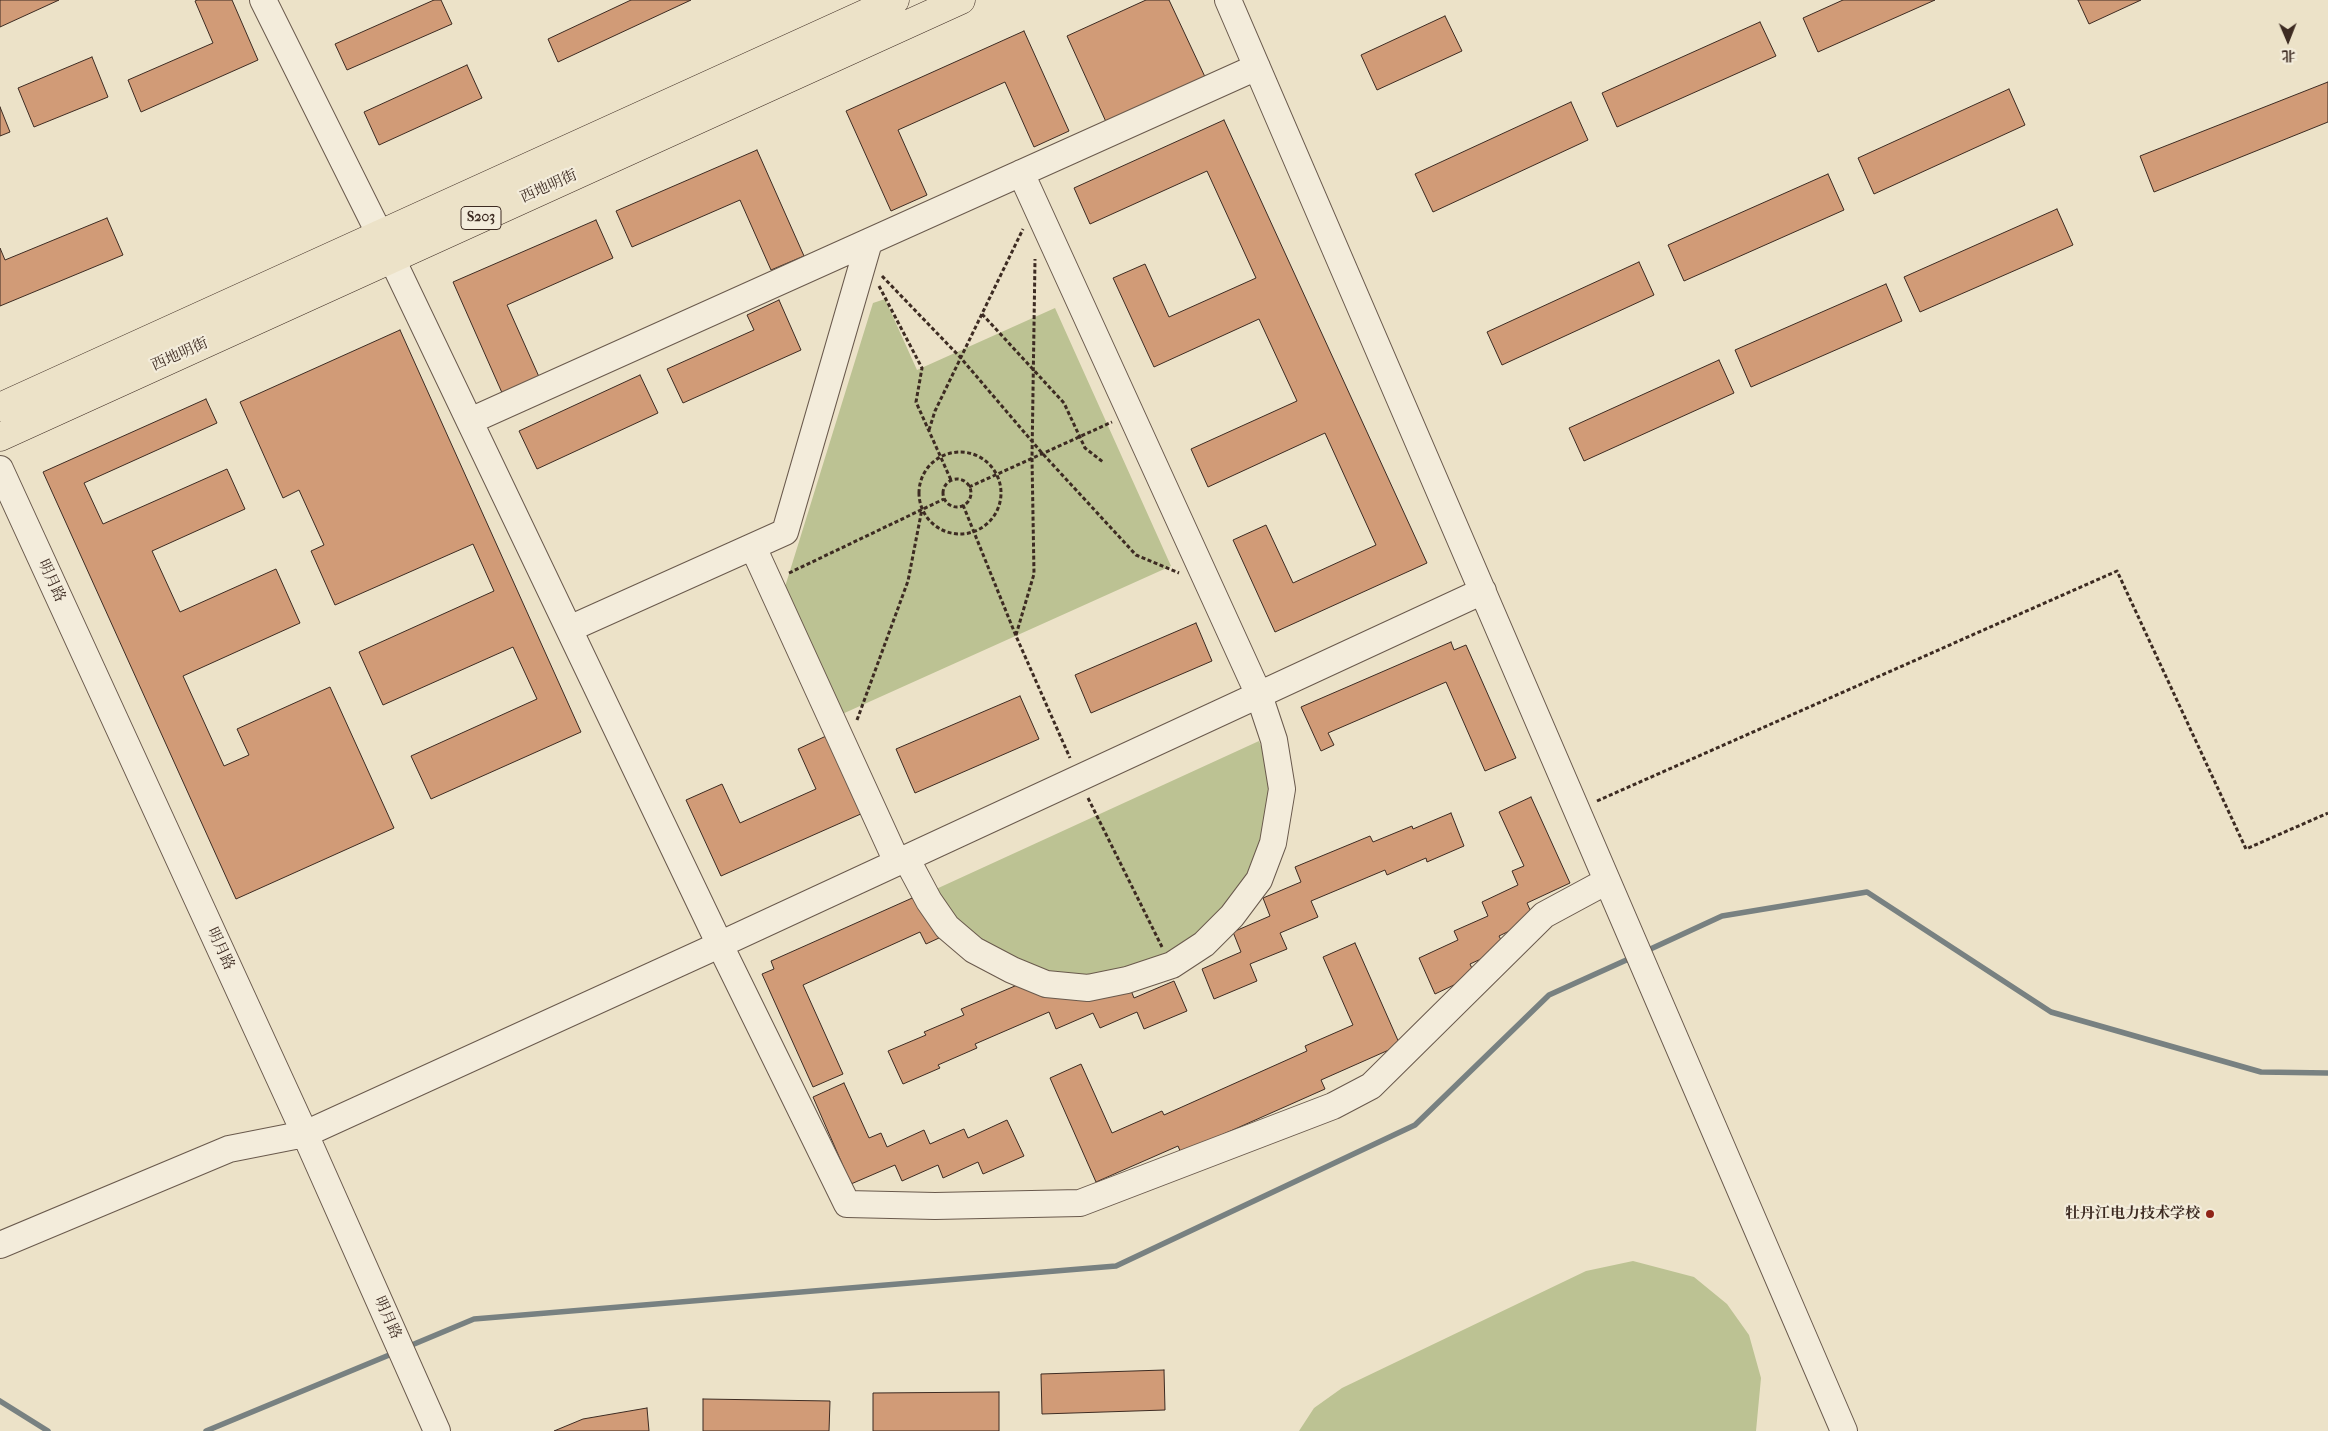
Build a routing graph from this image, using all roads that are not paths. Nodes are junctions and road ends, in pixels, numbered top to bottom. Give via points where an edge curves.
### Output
1 (263, 0) edge
2 (895, 0) edge
3 (961, 0) edge
4 (1228, 0) edge
5 (1257, 67) junction
6 (1021, 173) junction
7 (867, 250) junction
8 (392, 259) junction
9 (0, 407) edge
10 (470, 422) junction
11 (0, 437) edge
12 (0, 469) edge
13 (785, 532) junction
14 (753, 546) junction
15 (773, 584) junction
16 (1483, 591) junction
17 (569, 629) junction
18 (1259, 695) junction
19 (902, 860) junction
20 (1607, 881) junction
21 (720, 944) junction
22 (305, 1134) junction
23 (0, 1246) edge
24 (437, 1431) edge
25 (1844, 1431) edge

1 - 8 street
2 - 9 main road, 西地明街 / S203
3 - 8 main road, 西地明街 / S203
4 - 5 street
5 - 6 street
5 - 16 street
6 - 7 street
6 - 18 street
7 - 10 street
7 - 13 street
8 - 10 street
8 - 11 main road, 西地明街 / S203
10 - 17 street
12 - 22 street, 明月路
13 - 14 street
13 - 15 street
14 - 15 street
14 - 17 street
15 - 19 street via 846,751
16 - 18 street
16 - 20 street
17 - 21 street
18 - 19 street
18 - 19 street via 1274,740 1282,789 1273,843 1259,880 1232,916 1204,944 1172,965 1127,980 1088,988 1046,984 974,950 947,926
19 - 21 street
20 - 21 street via 1544,916 1371,1086 1333,1106 1080,1203 847,1204
20 - 25 street
21 - 22 street
22 - 23 street via 228,1149
22 - 24 street, 明月路

